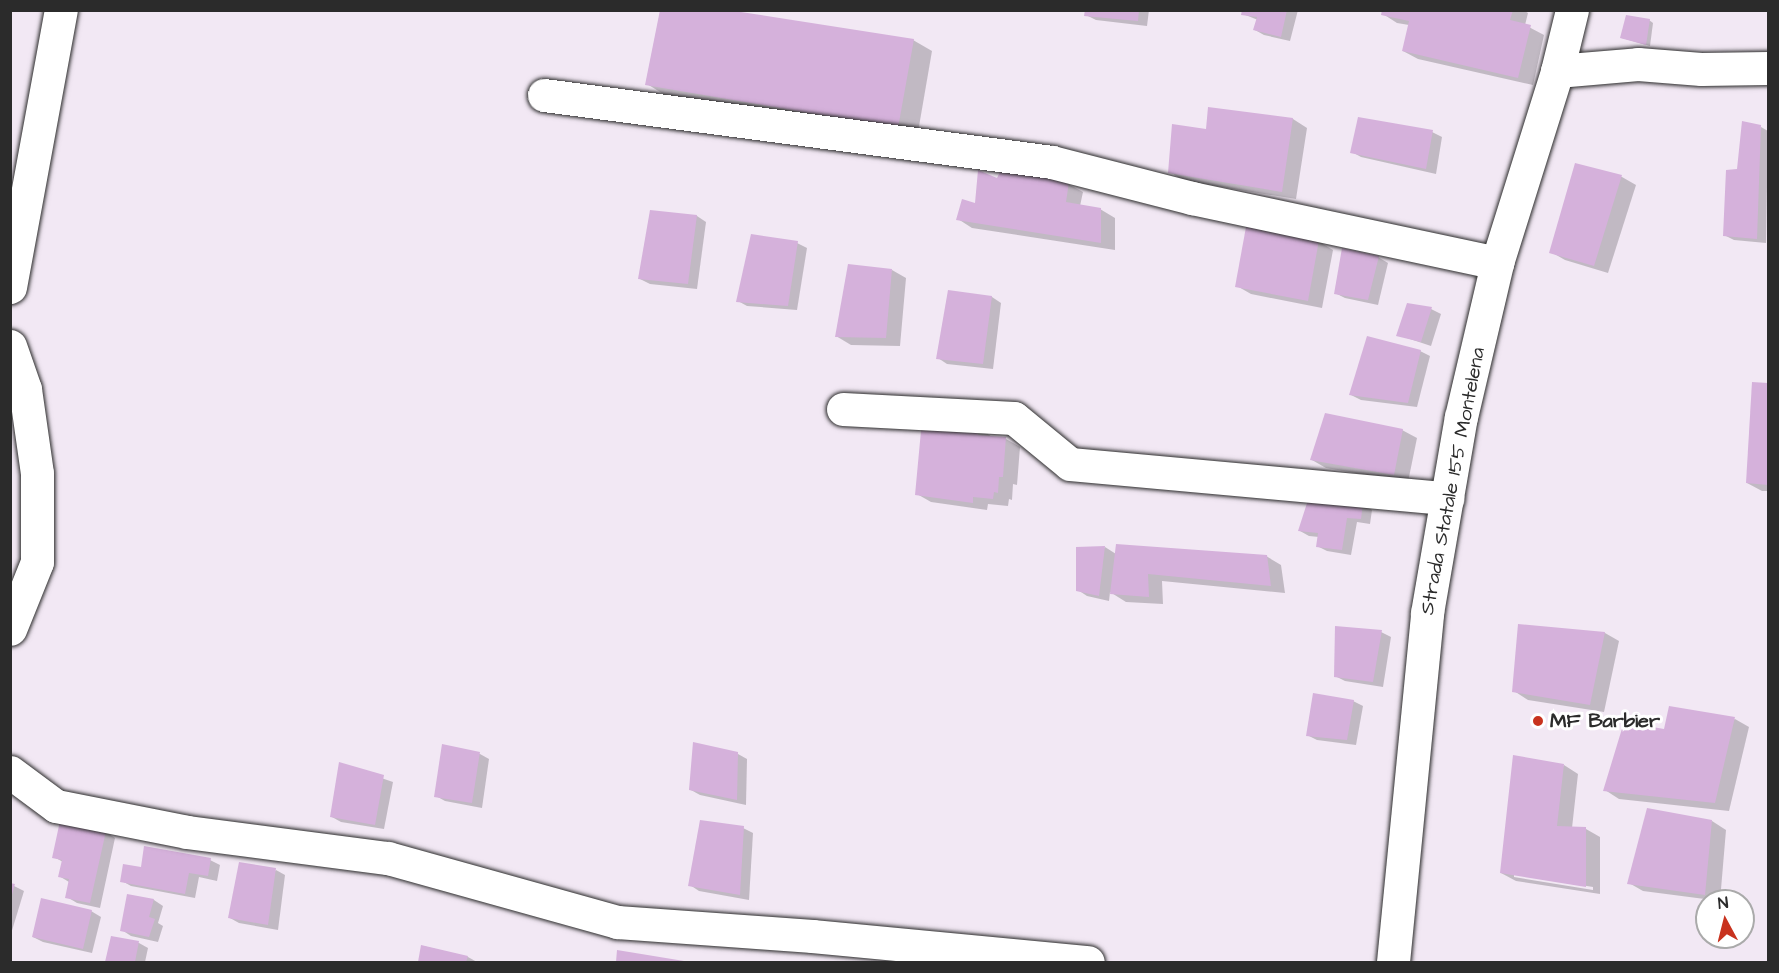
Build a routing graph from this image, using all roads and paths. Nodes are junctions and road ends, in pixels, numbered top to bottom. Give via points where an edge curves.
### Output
1 (61, 10) edge
2 (1572, 10) edge
3 (1768, 68) edge
4 (1557, 71) junction
5 (544, 95) dead end
6 (1497, 263) junction
7 (10, 287) edge
8 (10, 346) edge
9 (843, 410) dead end
10 (1447, 498) junction
11 (10, 628) edge
12 (12, 776) edge
13 (1088, 963) edge
14 (1393, 963) edge

1 - 7 street
2 - 4 street, Strada Statale 155 Montelena
3 - 4 street via 1701,69 1638,64
4 - 6 street, Strada Statale 155 Montelena
5 - 6 street via 1052,162 1192,198
6 - 10 street, Strada Statale 155 Montelena via 1461,417
8 - 11 street via 25,389 37,473 37,562
9 - 10 street via 1014,418 1070,464
10 - 14 street, Strada Statale 155 Montelena via 1427,613
12 - 13 street via 56,806 187,832 388,858 617,922

